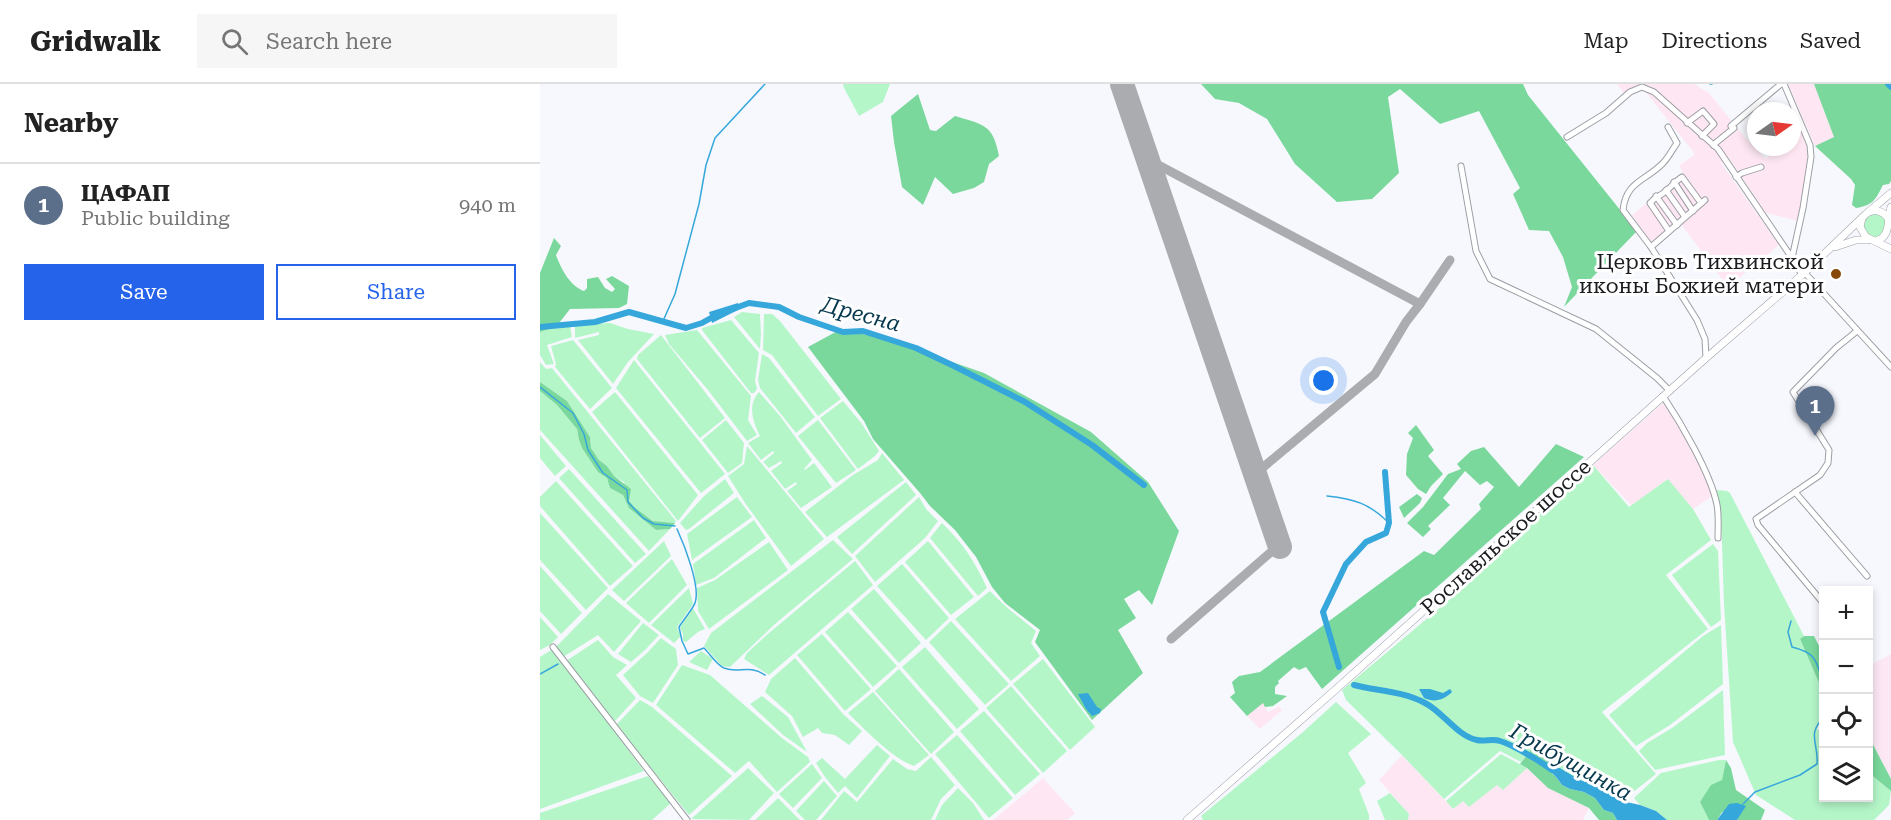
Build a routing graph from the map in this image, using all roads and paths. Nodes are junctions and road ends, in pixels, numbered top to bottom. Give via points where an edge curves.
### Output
1 (1783, 84) edge
2 (1791, 102) edge
3 (1687, 123) junction
4 (1801, 124) edge
5 (1668, 127) dead end
6 (1702, 136) junction
7 (1567, 137) dead end
8 (1713, 145) junction
9 (1461, 166) dead end
10 (1761, 167) dead end
11 (1736, 177) junction
12 (1674, 182) junction
13 (1666, 190) junction
14 (1891, 193) edge
15 (1656, 196) junction
16 (1891, 207) edge
17 (1693, 211) junction
18 (1865, 215) junction
19 (1685, 217) junction
20 (1677, 225) junction
21 (1890, 227) edge
22 (1669, 231) junction
23 (1871, 240) junction
24 (1651, 247) junction
25 (1891, 249) edge
26 (1825, 254) junction
27 (1792, 258) junction
28 (1803, 274) junction
29 (1857, 331) junction
30 (1706, 358) junction
31 (1891, 367) edge
32 (1666, 394) junction
33 (1830, 404) dead end
34 (1813, 423) junction
35 (1795, 492) junction
36 (1718, 538) dead end
37 (1867, 576) dead end
38 (1819, 598) edge
39 (553, 647) dead end
40 (687, 820) edge
41 (1187, 820) edge

1 - 2 street
1 - 8 street
3 - 6 street
3 - 6 street via 1702,111 1714,124
3 - 7 street via 1661,98 1642,87
4 - 27 street via 1811,157
5 - 24 street via 1677,143 1662,164 1630,189 1624,199 1623,210
6 - 8 street
8 - 11 street
9 - 32 street via 1476,251 1491,279 1596,329 1657,378
10 - 11 street
11 - 27 street
12 - 13 street
12 - 17 street
12 - 17 street via 1682,177 1703,201
13 - 15 street
13 - 19 street
14 - 18 main road, Рославльское шоссе
15 - 20 street
15 - 22 street via 1650,203
16 - 21 main road
17 - 19 street
18 - 21 main road via 1878,211 1886,215
18 - 23 main road via 1861,231
18 - 26 main road, Рославльское шоссе
19 - 20 street
20 - 22 street
21 - 23 main road via 1886,236
22 - 24 street
23 - 25 main road
23 - 26 main road, Рославльское шоссе via 1846,242
24 - 30 street via 1697,320 1705,339
26 - 28 main road, Рославльское шоссе
27 - 28 street
28 - 29 street
28 - 30 main road, Рославльское шоссе
29 - 31 street
29 - 34 street via 1793,392
30 - 32 main road, Рославльское шоссе
32 - 36 street via 1714,497
32 - 41 main road, Рославльское шоссе
33 - 34 street
34 - 35 street via 1829,450 1828,463 1820,476
35 - 37 street
35 - 38 street via 1756,519
39 - 40 street

